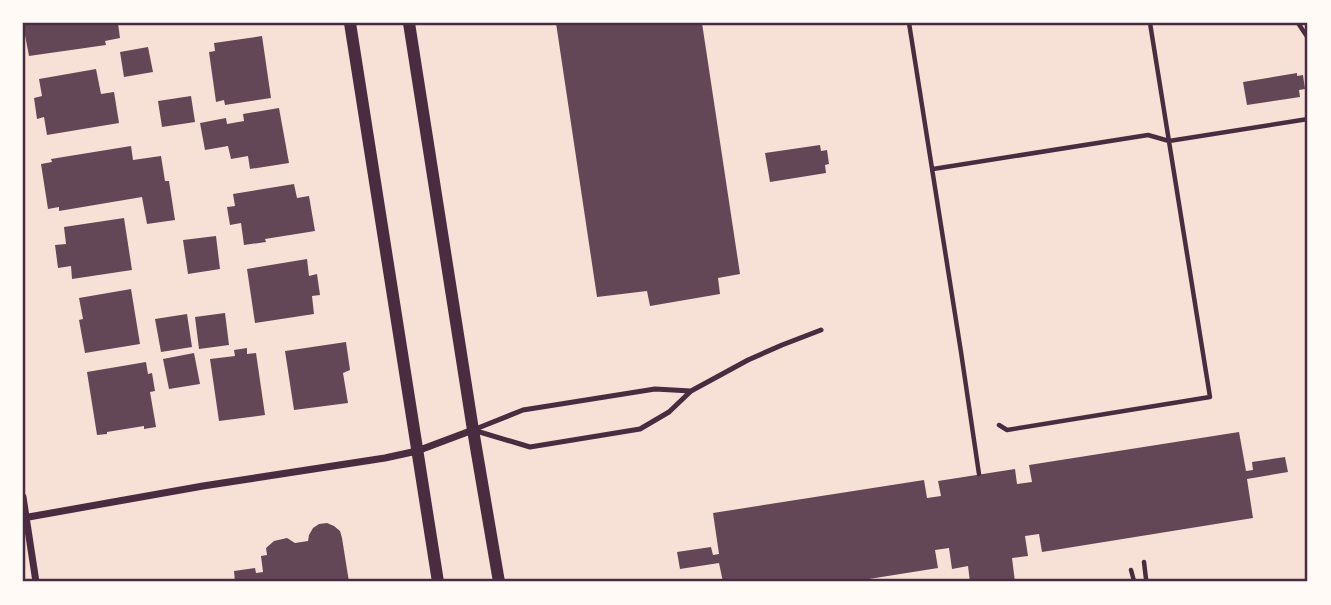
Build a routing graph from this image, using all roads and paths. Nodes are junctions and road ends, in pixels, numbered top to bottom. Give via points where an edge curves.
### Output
1 (349, 23) edge
2 (409, 23) edge
3 (909, 23) edge
4 (1150, 23) edge
5 (1298, 23) edge
6 (1308, 38) edge
7 (1308, 119) edge
8 (1169, 141) junction
9 (933, 169) junction
10 (821, 330) dead end
11 (691, 391) junction
12 (999, 425) dead end
13 (473, 430) junction
14 (417, 451) junction
15 (979, 474) dead end
16 (23, 496) edge
17 (24, 518) edge
18 (1144, 562) dead end
19 (1132, 570) dead end
20 (1146, 579) dead end
21 (1134, 581) edge
22 (36, 582) edge
23 (438, 582) edge
24 (499, 582) edge

1 - 14 street
2 - 13 street
3 - 9 path
4 - 8 path
5 - 6 path
7 - 8 path
8 - 9 path via 1148,135
8 - 12 path via 1210,397 1007,430
9 - 15 path
10 - 11 lane via 748,360
11 - 13 lane via 655,389 523,410
11 - 13 lane via 640,429 591,438 530,447
13 - 14 street
13 - 24 street
14 - 17 street
14 - 23 street
16 - 17 street
17 - 22 street
18 - 20 path
19 - 21 path

